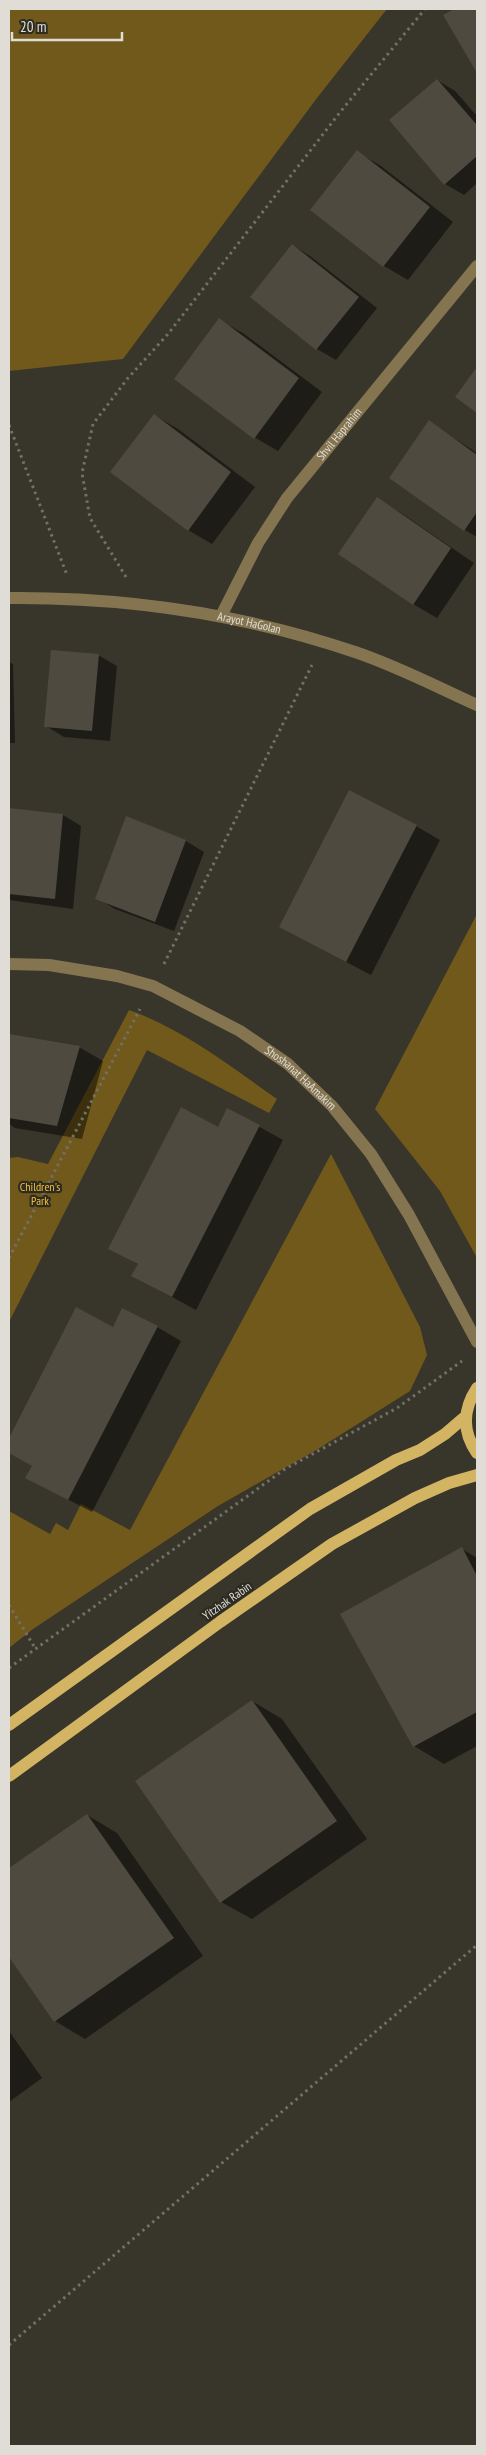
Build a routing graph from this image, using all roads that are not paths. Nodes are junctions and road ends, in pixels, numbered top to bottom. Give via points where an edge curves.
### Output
1 (477, 266) edge
2 (9, 598) edge
3 (221, 616) junction
4 (477, 705) edge
5 (9, 964) edge
6 (477, 1342) edge
7 (477, 1388) edge
8 (466, 1416) junction
9 (477, 1453) edge
10 (477, 1475) edge
11 (9, 1725) edge
12 (9, 1776) edge

1 - 3 street, Shvil Haprahim via 287,498 258,543
2 - 3 street, Arayot HaGolan via 144,604
3 - 4 street, Arayot HaGolan via 356,652
5 - 6 street, Shoshanat HaAmakim via 49,965 117,976 153,986 240,1031 288,1064 332,1106 371,1154 409,1215
7 - 8 main road
8 - 9 main road via 467,1434
8 - 11 main road via 420,1450 396,1460 310,1509
10 - 12 main road, Yitzhak Rabin via 415,1498 332,1544

